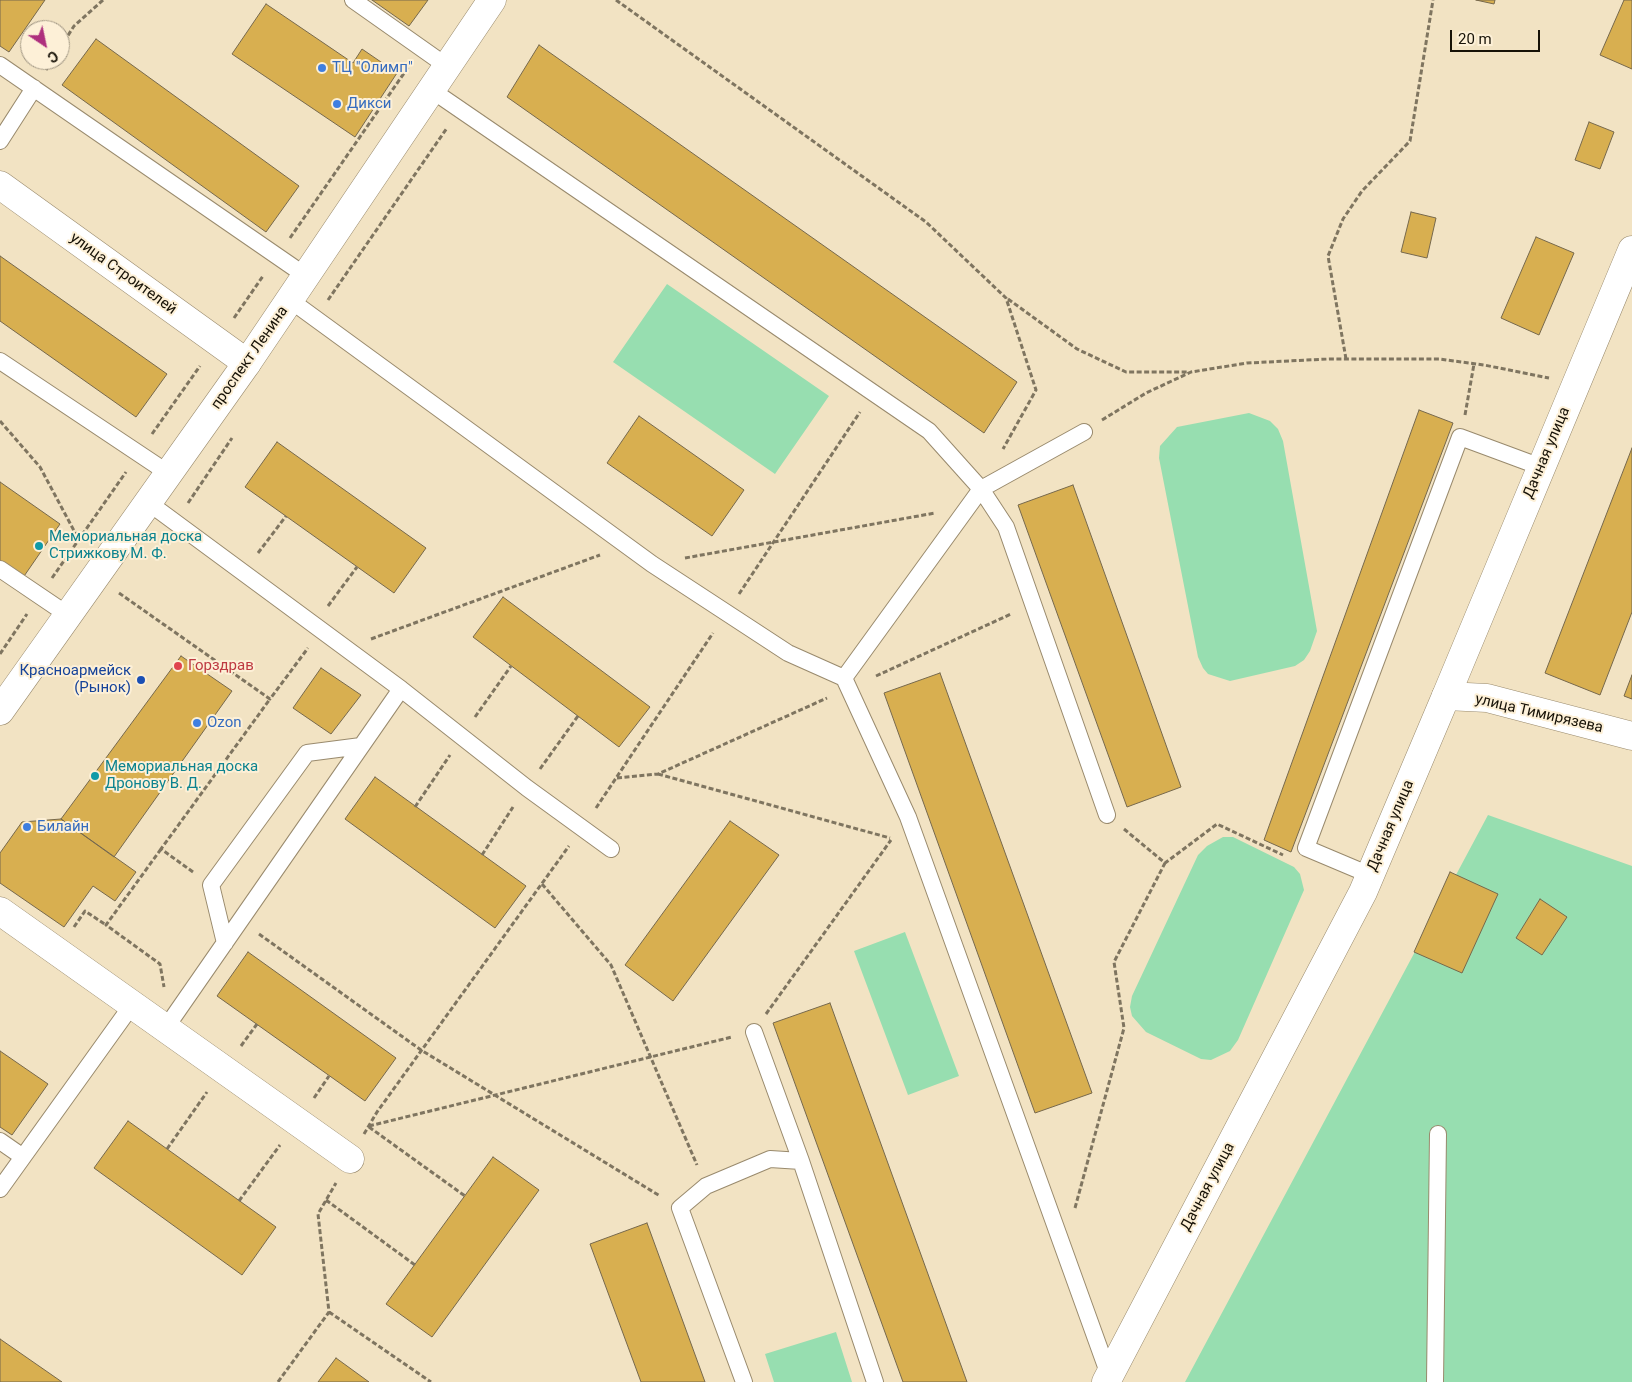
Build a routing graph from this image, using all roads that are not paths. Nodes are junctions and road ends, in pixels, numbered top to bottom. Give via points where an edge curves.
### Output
1 (353, 0) edge
2 (492, 0) edge
3 (0, 65) edge
4 (448, 67) junction
5 (34, 88) junction
6 (433, 91) junction
7 (0, 141) edge
8 (0, 185) edge
9 (1632, 250) edge
10 (306, 276) junction
11 (290, 300) junction
12 (0, 361) edge
13 (247, 363) junction
14 (1084, 432) road end
15 (1541, 467) junction
16 (168, 473) junction
17 (981, 489) junction
18 (149, 503) junction
19 (0, 569) edge
20 (68, 615) junction
21 (844, 678) junction
22 (401, 688) junction
23 (1446, 696) junction
24 (0, 711) edge
25 (1632, 736) edge
26 (361, 746) junction
27 (1107, 815) road end
28 (611, 848) dead end
29 (1370, 875) junction
30 (0, 910) edge
31 (225, 943) junction
32 (132, 1005) junction
33 (168, 1025) junction
34 (754, 1032) road end
35 (1438, 1134) dead end
36 (0, 1141) edge
37 (23, 1157) junction
38 (350, 1159) road end
39 (801, 1161) junction
40 (0, 1189) edge
41 (1108, 1379) edge
42 (744, 1382) edge
43 (875, 1382) edge
44 (1435, 1382) edge

1 - 4 lane
2 - 4 street, проспект Ленина
3 - 5 lane
4 - 6 street, проспект Ленина
5 - 7 lane
5 - 10 lane
6 - 10 street, проспект Ленина
6 - 17 lane via 929,431
8 - 13 street, улица Строителей
9 - 15 street, Дачная улица
10 - 11 street, проспект Ленина
11 - 13 street, проспект Ленина
11 - 21 lane via 652,564 788,653
12 - 16 lane
13 - 16 street, проспект Ленина
14 - 17 lane
15 - 23 street, Дачная улица
15 - 29 lane via 1460,437 1306,848
16 - 18 street, проспект Ленина
17 - 21 lane
17 - 27 lane via 1006,527
18 - 20 street, проспект Ленина
18 - 22 lane
19 - 20 lane
20 - 24 street, проспект Ленина
21 - 41 lane via 908,817
22 - 26 lane
22 - 28 lane via 581,829
23 - 25 street, улица Тимирязева via 1488,698
23 - 29 street, Дачная улица
26 - 31 lane
26 - 31 lane via 307,753 211,885
29 - 41 street, Дачная улица
30 - 32 street
31 - 33 lane
32 - 33 street
32 - 37 lane
33 - 38 street
34 - 39 lane
35 - 44 lane
36 - 37 lane
37 - 40 lane
39 - 42 lane via 770,1159 706,1186 680,1208
39 - 43 lane

